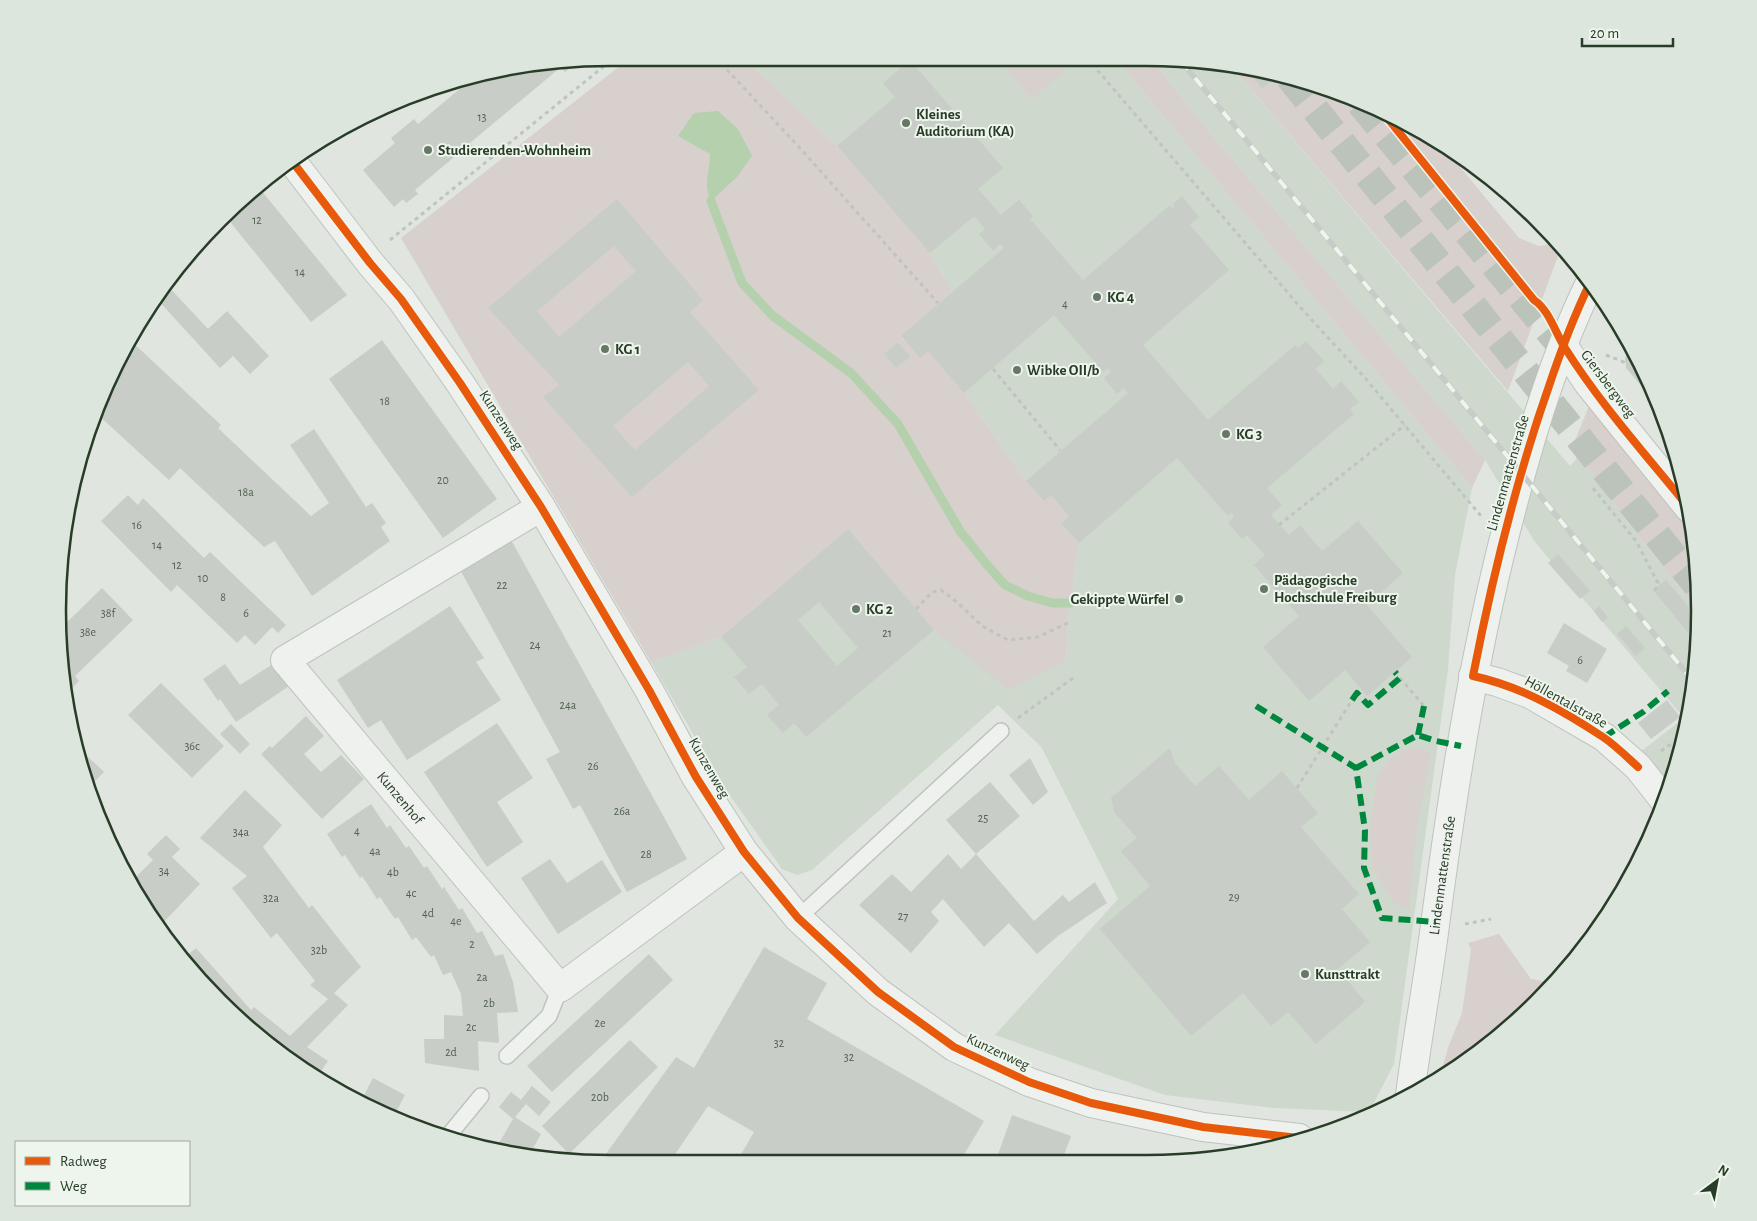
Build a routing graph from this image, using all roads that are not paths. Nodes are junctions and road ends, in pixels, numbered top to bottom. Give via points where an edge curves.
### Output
1 (296, 167) edge
2 (1586, 291) edge
3 (1563, 345) junction
4 (1677, 492) edge
5 (541, 507) junction
6 (1473, 676) junction
7 (1001, 730) road end
8 (1659, 793) edge
9 (744, 852) junction
10 (798, 918) junction
11 (560, 988) junction
12 (507, 1056) dead end
13 (1411, 1086) edge
14 (481, 1096) dead end
15 (452, 1131) edge
16 (1285, 1136) edge

1 - 5 street, Kunzenweg via 407,306
2 - 3 street, Lindenmattenstraße
3 - 4 street, Giersbergweg via 1588,383
3 - 6 street, Lindenmattenstraße via 1523,466 1487,604
5 - 9 street, Kunzenweg via 649,690 696,777
5 - 11 street, Kunzenhof via 285,660
6 - 8 street, Höllentalstraße via 1530,694 1604,737 1638,767
6 - 13 street, Lindenmattenstraße
7 - 10 lane
9 - 10 street, Kunzenweg
9 - 11 street
10 - 16 street, Kunzenweg via 878,992 954,1047 1029,1082 1091,1103 1203,1127
11 - 12 lane via 549,1016
14 - 15 lane

